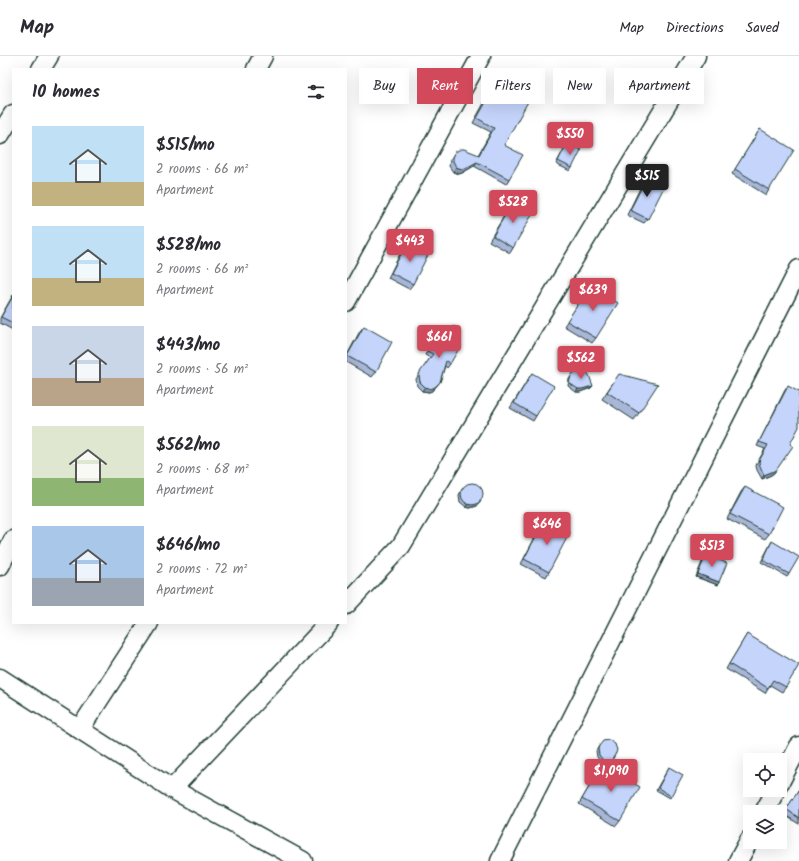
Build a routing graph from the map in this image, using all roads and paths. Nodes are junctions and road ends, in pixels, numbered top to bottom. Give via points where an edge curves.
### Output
1 (50, 56) edge
2 (263, 56) edge
3 (481, 56) edge
4 (696, 56) edge
5 (42, 68) edge
6 (257, 68) edge
7 (12, 116) edge
8 (0, 135) edge
9 (799, 269) edge
10 (347, 300) edge
11 (12, 542) edge
12 (0, 566) edge
13 (347, 603) edge
14 (148, 624) edge
15 (328, 624) edge
16 (0, 678) edge
17 (80, 730) junction
18 (799, 746) edge
19 (787, 769) edge
20 (172, 789) junction
21 (745, 849) edge
22 (303, 861) edge
23 (500, 861) edge
24 (738, 861) edge

1 - 5 street
2 - 6 street
3 - 10 street
4 - 13 street via 401,546
7 - 8 street
9 - 23 street
11 - 12 street
14 - 17 street
15 - 20 street
16 - 17 street
17 - 20 street
18 - 19 street
20 - 22 street
21 - 24 street

